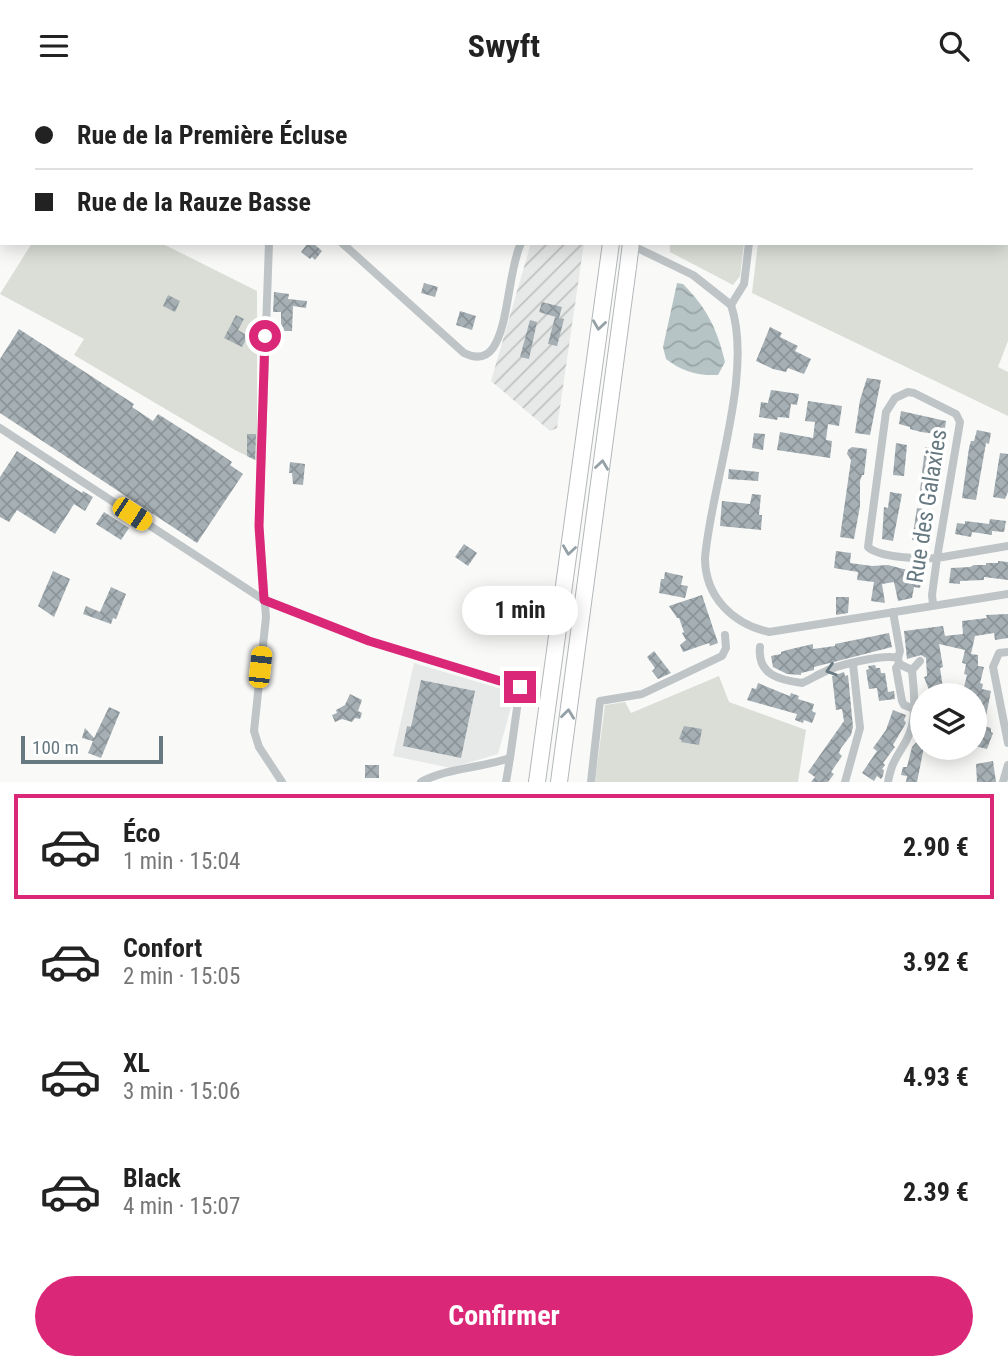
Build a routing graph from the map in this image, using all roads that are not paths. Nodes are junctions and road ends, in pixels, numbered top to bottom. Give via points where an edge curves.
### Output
1 (269, 245) edge
2 (344, 245) edge
3 (521, 245) edge
4 (629, 245) edge
5 (633, 245) edge
6 (749, 245) edge
7 (610, 250) edge
8 (731, 305) junction
9 (0, 428) edge
10 (1008, 546) edge
11 (937, 558) junction
12 (1008, 594) edge
13 (264, 600) junction
14 (933, 604) junction
15 (893, 612) junction
16 (725, 635) dead end
17 (760, 647) dead end
18 (1008, 652) edge
19 (898, 661) junction
20 (920, 661) dead end
21 (853, 664) junction
22 (912, 670) junction
23 (913, 683) edge
24 (910, 707) edge
25 (910, 726) edge
26 (1008, 743) edge
27 (510, 758) junction
28 (1008, 765) edge
29 (282, 782) edge
30 (421, 782) edge
31 (506, 782) edge
32 (537, 782) edge
33 (559, 782) edge
34 (591, 782) edge
35 (845, 782) edge
36 (888, 782) edge
37 (1003, 782) edge

1 - 13 street via 260,514
2 - 3 street via 473,357 493,348
33 -> 4 highway, bridge
5 - 8 street via 693,275
6 - 8 street via 744,285
7 -> 32 highway
8 - 15 street via 737,330 737,367 708,532 705,569 712,591 738,621 769,632
9 - 13 street
10 - 11 street
11 - 11 street, Rue des Galaxies via 879,554 867,542 889,405 908,392 956,414 960,422
11 - 14 street, Rue des Galaxies
12 - 14 street
13 - 27 street via 369,641 520,687
13 - 29 street via 254,731
14 - 15 street
15 - 19 street
16 - 34 street via 722,656 642,694 600,701
21 -> 17 street via 802,683 788,681 765,671
18 - 26 street via 999,653 993,667
19 - 21 street via 891,656
19 - 22 street
19 - 24 street via 902,702
20 - 22 street
21 - 35 street via 860,728
22 - 23 street
25 - 36 street via 891,762
27 - 30 street
27 - 31 street
28 - 37 street

